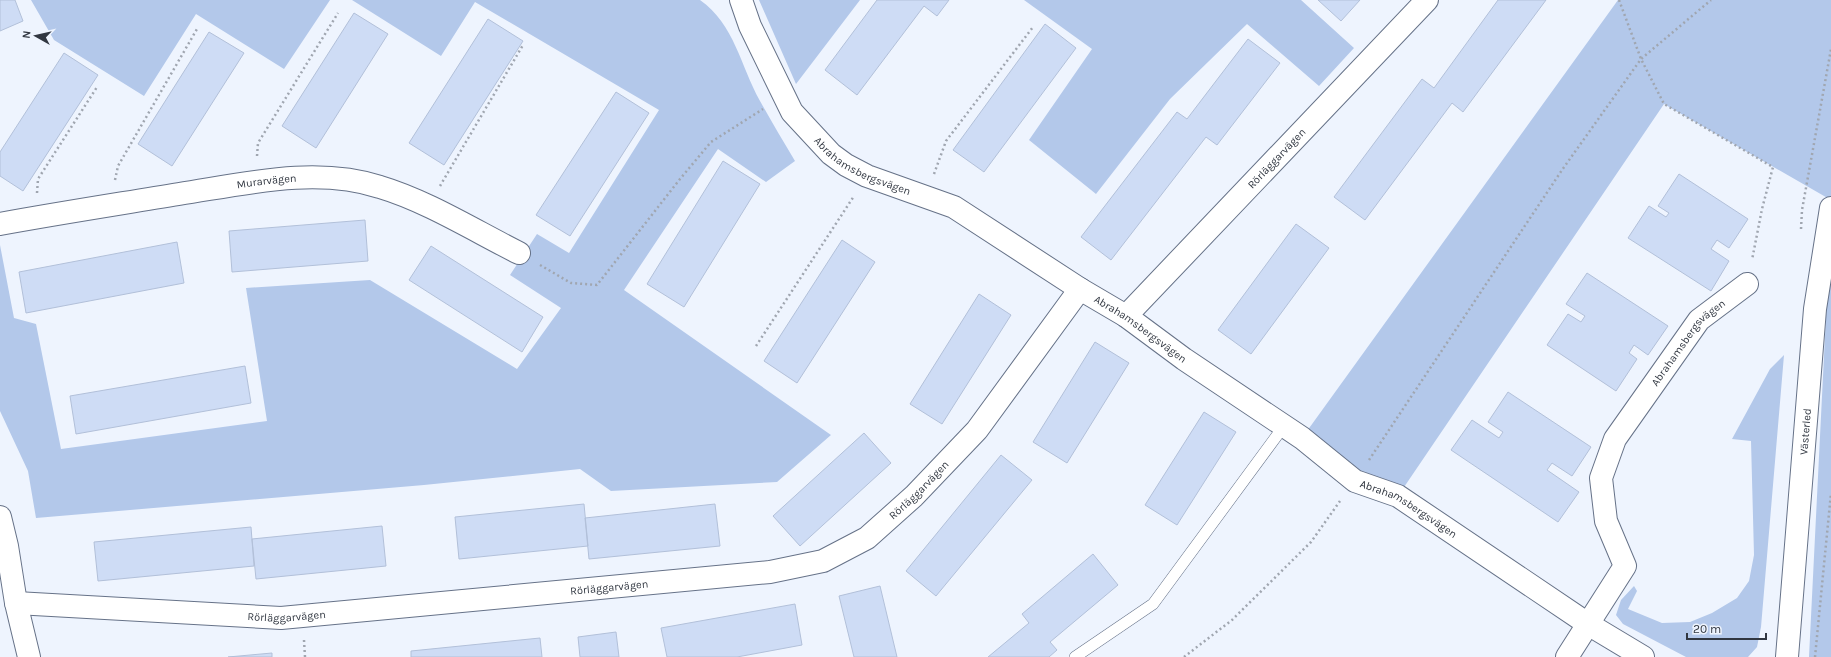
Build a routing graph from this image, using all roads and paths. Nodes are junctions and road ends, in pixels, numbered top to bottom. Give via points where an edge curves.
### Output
1 (741, 0) edge
2 (1427, 0) edge
3 (1620, 0) edge
4 (1711, 0) edge
5 (338, 14) dead end
6 (1033, 27) dead end
7 (197, 29) dead end
8 (523, 45) dead end
9 (1641, 59) junction
10 (97, 87) dead end
11 (784, 96) junction
12 (867, 176) junction
13 (256, 183) junction
14 (929, 198) junction
15 (114, 204) junction
16 (428, 207) junction
17 (1831, 208) edge
18 (34, 218) junction
19 (0, 224) edge
20 (519, 254) joint
21 (1747, 284) joint
22 (1080, 289) junction
23 (1126, 316) junction
24 (756, 346) dead end
25 (1284, 426) junction
26 (1355, 481) junction
27 (1831, 493) edge
28 (0, 517) edge
29 (8, 603) edge
30 (1588, 624) junction
31 (29, 657) edge
32 (1075, 657) edge
33 (1184, 657) edge
34 (1567, 657) edge
35 (1643, 657) edge
36 (1787, 657) edge
37 (1815, 657) edge

1 - 11 street, Abrahamsbergsvägen via 750,26
2 - 23 street, Rörläggarvägen
3 - 9 path
4 - 9 path
5 - 13 path via 258,143
6 - 14 path via 946,141
7 - 15 path via 118,166 113,190
8 - 16 path
9 - 21 path via 1664,104 1773,167
9 - 26 path via 1562,170
10 - 18 path via 38,178
11 - 12 street, Abrahamsbergsvägen via 792,112 831,154
11 - 20 path via 711,142 598,285 571,283
12 - 14 street, Abrahamsbergsvägen
12 - 24 path
13 - 15 street, Murarvägen
13 - 16 street, Murarvägen via 295,178 340,179 380,186
14 - 22 street, Abrahamsbergsvägen via 954,207
15 - 18 street, Murarvägen
16 - 20 street, Murarvägen
17 - 36 street, Västerled via 1815,309
18 - 19 street, Murarvägen
21 - 30 street, Abrahamsbergsvägen via 1699,320 1615,439 1601,478 1606,521 1625,566
22 - 23 street, Abrahamsbergsvägen
22 - 29 street, Rörläggarvägen via 977,430 914,496 867,538 814,564 762,572 281,618
23 - 25 street, Abrahamsbergsvägen via 1184,359
25 - 26 street, Abrahamsbergsvägen
25 - 32 lane via 1153,604
26 - 30 street, Abrahamsbergsvägen via 1398,496
26 - 33 path via 1311,542 1232,620
27 - 37 path
28 - 29 street via 7,546
29 - 31 street
30 - 34 street
30 - 35 street, Abrahamsbergsvägen

